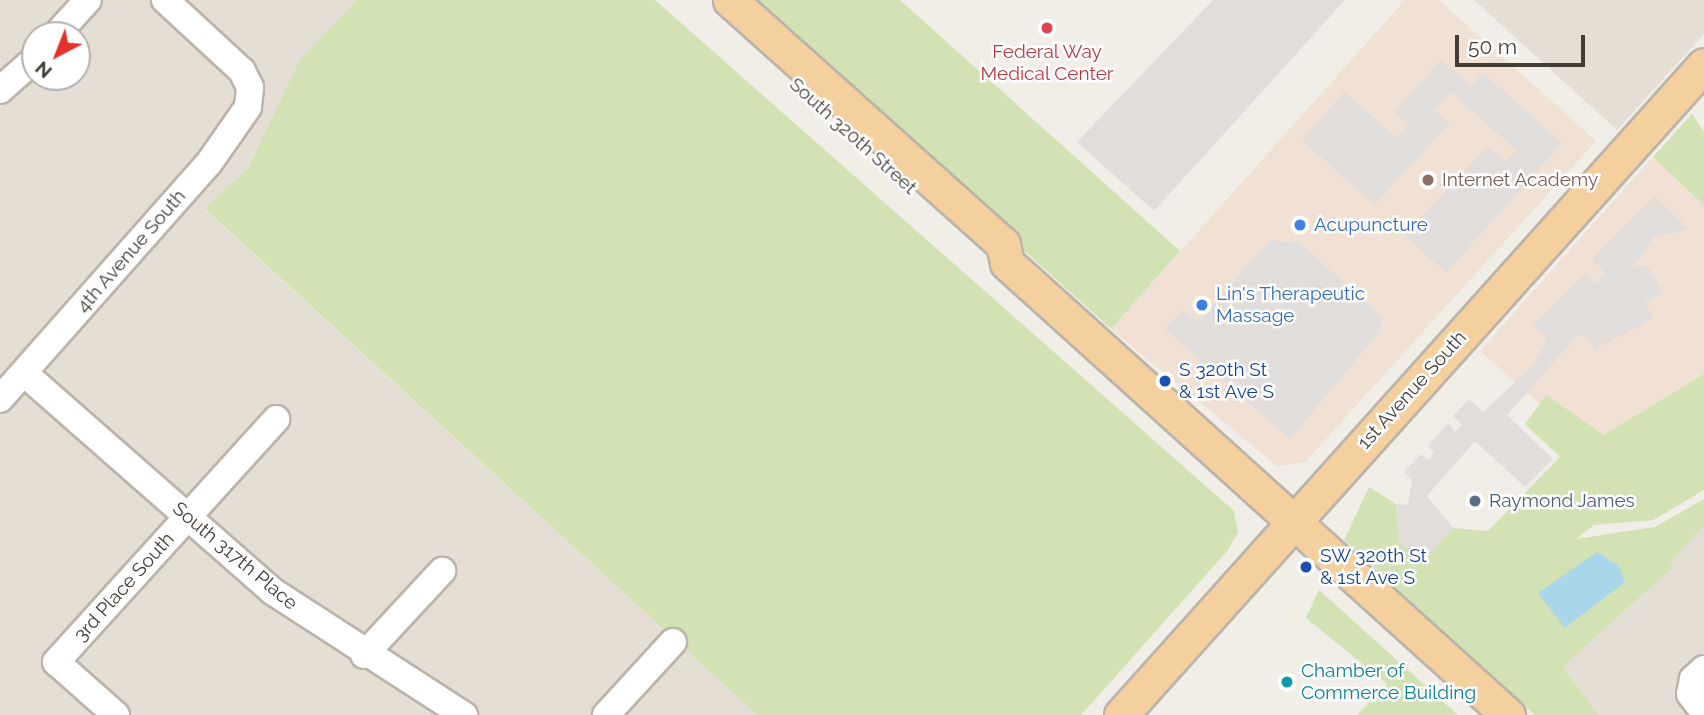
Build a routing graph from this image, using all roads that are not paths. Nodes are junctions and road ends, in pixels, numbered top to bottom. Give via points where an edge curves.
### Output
1 (88, 0) edge
2 (165, 0) edge
3 (704, 0) edge
4 (730, 0) edge
5 (69, 21) edge
6 (1704, 65) edge
7 (21, 71) edge
8 (0, 90) edge
9 (1007, 263) junction
10 (24, 373) junction
11 (0, 399) edge
12 (276, 419) dead end
13 (187, 517) junction
14 (1296, 520) junction
15 (442, 570) dead end
16 (673, 642) dead end
17 (364, 655) junction
18 (1704, 670) edge
19 (1704, 712) edge
20 (116, 715) edge
21 (464, 715) edge
22 (606, 715) edge
23 (1121, 715) edge
24 (1508, 715) edge

1 - 5 street
2 - 10 street, 4th Avenue South via 242,71 251,96 225,145
3 - 9 main road, South 320th Street via 993,261
4 - 9 main road, South 320th Street via 1003,244
6 - 14 main road, 1st Avenue South
7 - 8 street
9 - 14 main road, South 320th Street
10 - 11 street, 4th Avenue South
10 - 13 street, South 317th Place
12 - 13 street, 3rd Place South
13 - 17 street, South 317th Place via 272,591
13 - 20 street, 3rd Place South via 56,662
14 - 23 main road, 1st Avenue South
14 - 24 main road, South 320th Street
15 - 17 street
16 - 22 street
17 - 21 street, South 317th Place
18 - 19 street via 1693,679 1690,694

